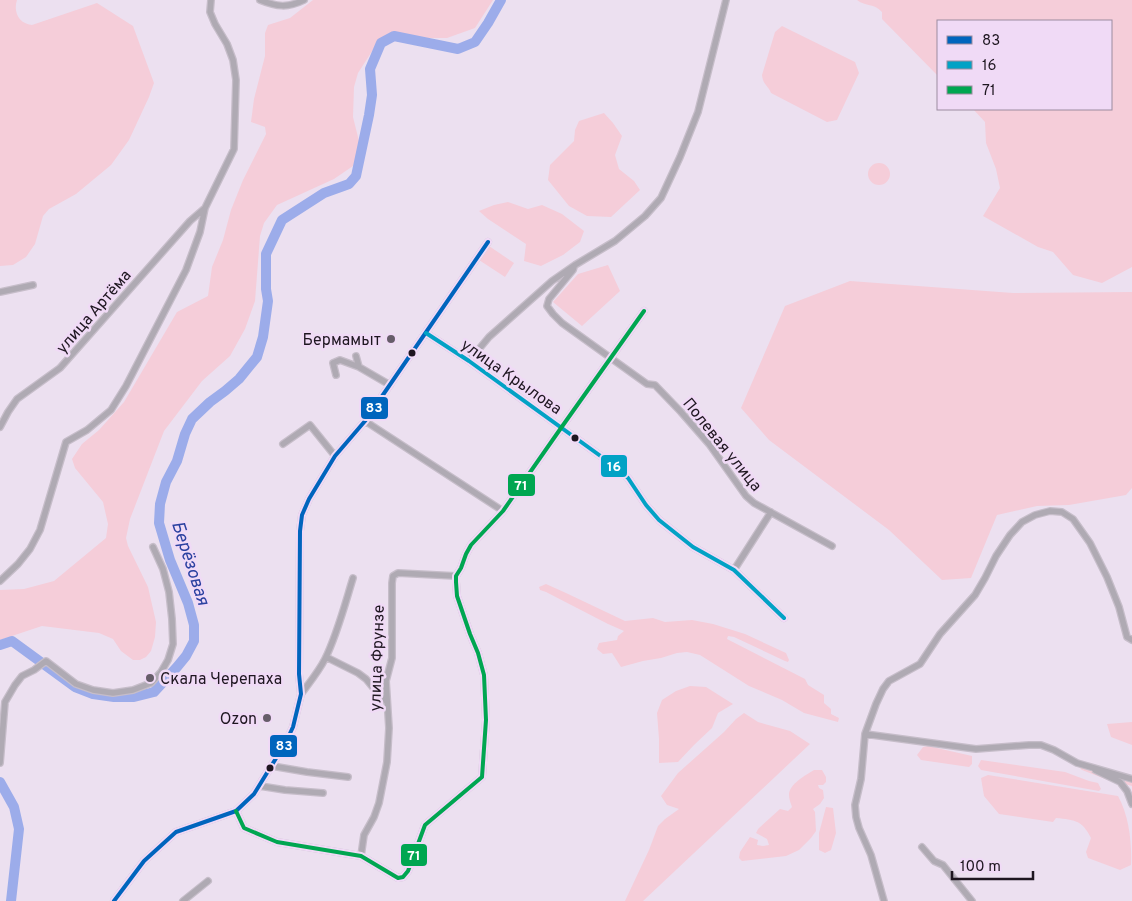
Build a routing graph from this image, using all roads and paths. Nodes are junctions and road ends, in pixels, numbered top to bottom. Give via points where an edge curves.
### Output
1 (211, 0) edge
2 (260, 0) edge
3 (304, 0) edge
4 (726, 0) edge
5 (205, 208) junction
6 (488, 242) dead end
7 (575, 265) junction
8 (33, 285) dead end
9 (0, 292) edge
10 (644, 311) dead end
11 (426, 333) junction
12 (356, 356) dead end
13 (610, 358) junction
14 (469, 361) junction
15 (359, 367) junction
16 (336, 375) dead end
17 (390, 385) junction
18 (365, 421) junction
19 (0, 427) edge
20 (561, 428) junction
21 (283, 444) dead end
22 (335, 456) junction
23 (503, 511) junction
24 (771, 512) junction
25 (832, 546) dead end
26 (153, 547) dead end
27 (734, 570) junction
28 (456, 576) junction
29 (353, 578) dead end
30 (0, 581) edge
31 (784, 618) dead end
32 (1132, 640) edge
33 (326, 658) junction
34 (301, 694) junction
35 (387, 702) junction
36 (865, 734) junction
37 (1076, 762) junction
38 (0, 763) edge
39 (272, 766) junction
40 (348, 777) dead end
41 (1132, 779) edge
42 (260, 786) junction
43 (323, 793) dead end
44 (1132, 804) edge
45 (236, 811) junction
46 (922, 847) dead end
47 (361, 856) junction
48 (208, 881) dead end
49 (114, 901) edge
50 (183, 901) edge
51 (884, 901) edge
52 (972, 901) edge

1 - 5 street via 210,12 227,44 236,80 234,149
2 - 3 street via 271,5 292,6
4 - 7 street via 698,112 661,198 615,241
5 - 19 street, улица Артёма via 60,368 17,399
5 - 30 street via 186,270 126,386 111,410 66,442 40,530 30,549
6 - 11 street
7 - 13 street, Полевая улица via 547,306 562,323
7 - 14 street via 488,337
8 - 9 street
10 - 13 street
11 - 14 street, улица Крылова
11 - 17 street
12 - 15 street
13 - 20 street
13 - 24 street, Полевая улица via 647,384 655,385 709,444 746,496
14 - 20 street, улица Крылова
15 - 16 street via 340,360 333,363
15 - 17 street
17 - 18 street
18 - 22 street
18 - 23 street
20 - 23 street
20 - 27 street, улица Крылова via 614,465 628,478 659,520 672,531
21 - 22 street via 310,425
22 - 34 street via 302,515
23 - 28 street via 471,545
24 - 25 street, Полевая улица
24 - 27 street
26 - 38 street via 163,569 172,619 173,644 161,672 151,683 113,693 76,684 46,661 22,676 5,702
27 - 31 street, улица Крылова
28 - 35 street, улица Фрунзе via 398,573 393,576 392,658 386,681
28 - 47 street via 457,596 484,675 486,720 482,777 425,825 404,877 398,878
29 - 33 street
32 - 36 street via 1128,637 1107,577 1090,543 1073,519 1062,512 1035,515 1022,522 1010,535 975,595 940,634 920,664 889,681
33 - 34 street
33 - 35 street via 358,673
34 - 39 street via 293,727
35 - 47 street, улица Фрунзе via 387,762 380,803 364,835
36 - 37 street via 976,749 1041,745
36 - 51 street via 856,817
37 - 41 street
37 - 44 street via 1120,782
39 - 40 street
39 - 42 street
42 - 43 street
42 - 45 street
45 - 47 street via 244,828 277,842
45 - 49 street via 176,832 144,861
46 - 52 street via 934,861 943,864
48 - 50 street

